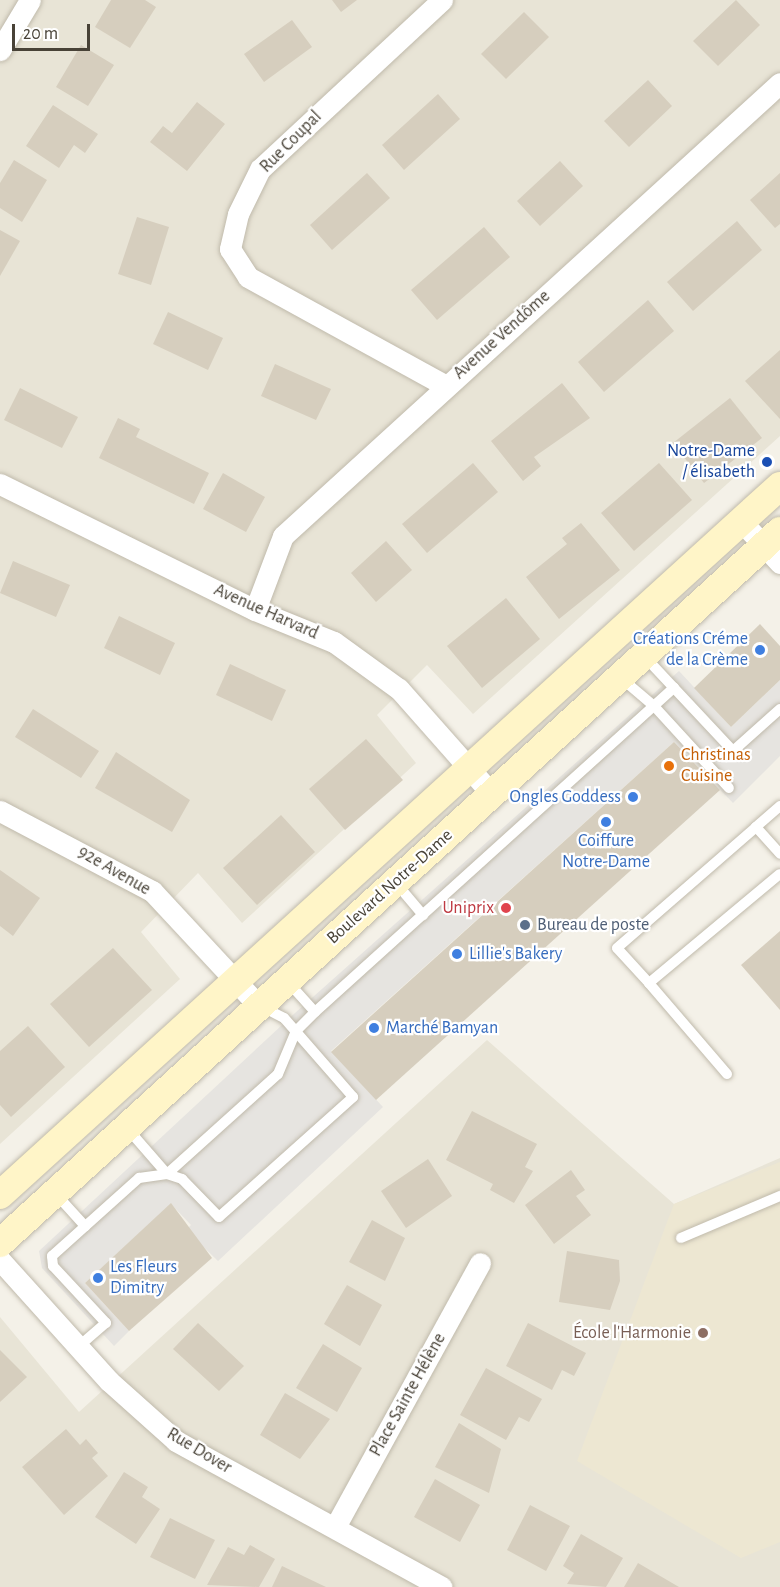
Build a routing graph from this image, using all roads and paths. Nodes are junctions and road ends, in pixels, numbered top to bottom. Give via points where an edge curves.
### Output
1 (30, 0) edge
2 (442, 0) edge
3 (0, 50) edge
4 (780, 83) edge
5 (446, 386) junction
6 (0, 484) edge
7 (780, 486) edge
8 (742, 522) junction
9 (775, 547) edge
10 (255, 610) junction
11 (645, 656) junction
12 (621, 678) junction
13 (674, 688) junction
14 (654, 706) junction
15 (780, 709) edge
16 (471, 769) junction
17 (729, 788) dead end
18 (492, 794) junction
19 (780, 806) edge
20 (0, 811) edge
21 (756, 827) junction
22 (780, 854) edge
23 (780, 874) edge
24 (395, 882) junction
25 (423, 915) junction
26 (237, 981) junction
27 (287, 981) junction
28 (649, 983) junction
29 (259, 1006) junction
30 (315, 1012) junction
31 (296, 1031) junction
32 (727, 1074) dead end
33 (127, 1128) junction
34 (167, 1174) junction
35 (55, 1193) junction
36 (0, 1195) edge
37 (780, 1196) edge
38 (85, 1226) junction
39 (681, 1238) dead end
40 (0, 1243) edge
41 (0, 1260) edge
42 (480, 1263) dead end
43 (78, 1347) junction
44 (335, 1527) junction
45 (442, 1587) edge

1 - 3 street
2 - 5 street, Rue Coupal via 260,169 238,214 230,249 248,277
4 - 5 street, Avenue Vendôme
5 - 10 street, Avenue Vendôme via 284,536
6 - 10 street, Avenue Harvard
7 - 8 street, Boulevard Notre-Dame
8 - 9 street
8 - 16 street, Boulevard Notre-Dame
9 - 11 street, Boulevard Notre-Dame
10 - 16 street, Avenue Harvard via 334,642 399,689
11 - 12 street, Boulevard Notre-Dame
11 - 13 lane
12 - 14 lane
12 - 18 street, Boulevard Notre-Dame
13 - 14 lane
13 - 15 lane via 733,751
14 - 17 lane
14 - 25 lane
16 - 18 street, Avenue Harvard
16 - 26 street, Boulevard Notre-Dame
18 - 24 street, Boulevard Notre-Dame
19 - 21 lane
20 - 26 street, 92e Avenue via 143,884
21 - 22 lane
21 - 28 lane via 617,948
23 - 28 lane
24 - 25 lane
24 - 27 street, Boulevard Notre-Dame
25 - 30 lane
26 - 29 street, 92e Avenue
26 - 36 street, Boulevard Notre-Dame
27 - 29 street, Boulevard Notre-Dame
27 - 30 lane
28 - 32 lane
29 - 31 lane via 284,1018
29 - 33 street, Boulevard Notre-Dame
30 - 31 lane
31 - 34 lane via 278,1074
31 - 34 lane via 353,1097 219,1217 182,1179
33 - 34 lane
33 - 35 street, Boulevard Notre-Dame
34 - 38 lane via 138,1178
35 - 38 lane
35 - 40 street, Boulevard Notre-Dame
37 - 39 lane
38 - 43 lane via 51,1261 106,1323
41 - 43 street, Rue Dover
42 - 44 street, Place Sainte Hélène
43 - 44 street, Rue Dover via 176,1441
44 - 45 street, Rue Dover

